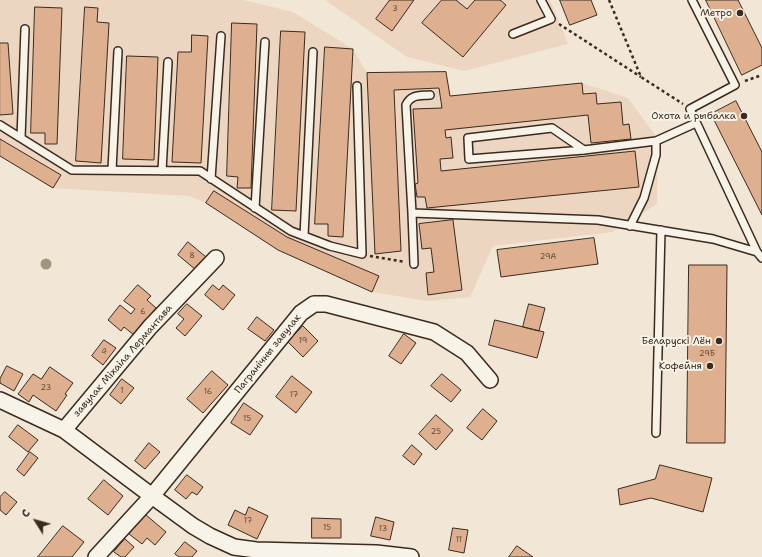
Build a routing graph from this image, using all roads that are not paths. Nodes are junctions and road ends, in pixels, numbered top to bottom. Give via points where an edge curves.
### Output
1 (541, 0) edge
2 (692, 0) edge
3 (25, 29) dead end
4 (513, 34) dead end
5 (221, 36) dead end
6 (265, 42) dead end
7 (118, 51) dead end
8 (313, 52) dead end
9 (168, 62) dead end
10 (358, 86) dead end
11 (430, 95) dead end
12 (696, 123) junction
13 (0, 125) edge
14 (21, 138) junction
15 (656, 141) junction
16 (584, 150) junction
17 (112, 170) junction
18 (162, 171) junction
19 (211, 179) junction
20 (255, 208) junction
21 (412, 213) junction
22 (630, 226) junction
23 (661, 230) junction
24 (304, 236) junction
25 (757, 252) junction
26 (216, 258) dead end
27 (762, 258) edge
28 (414, 264) road end
29 (490, 380) dead end
30 (0, 400) edge
31 (64, 430) junction
32 (656, 433) dead end
33 (152, 496) junction
34 (96, 557) edge
35 (411, 557) edge

1 - 4 lane via 551,19
2 - 12 lane via 735,85 690,109
3 - 14 lane
5 - 19 lane
6 - 20 lane
7 - 17 lane
8 - 24 lane
9 - 18 lane
10 - 24 lane via 362,254
11 - 21 lane via 414,97 406,105
12 - 15 lane
12 - 25 lane
13 - 14 lane
14 - 17 lane via 72,170
15 - 16 lane
15 - 22 lane via 656,155 644,198
16 - 16 lane via 469,159 468,138 552,128
17 - 18 lane
18 - 19 lane via 200,171
19 - 20 lane
20 - 24 lane via 291,231
21 - 22 lane via 598,220
21 - 28 lane
22 - 23 lane
23 - 25 lane via 713,239
23 - 32 lane
25 - 27 lane
26 - 31 street, завулак Міхаіла Лермантава via 150,327
29 - 33 street, Пагранічны завулак via 467,353 434,332 326,304 314,304 301,313
30 - 31 street
31 - 33 street
33 - 34 street, Пагранічны завулак
33 - 35 street via 193,526 234,547

